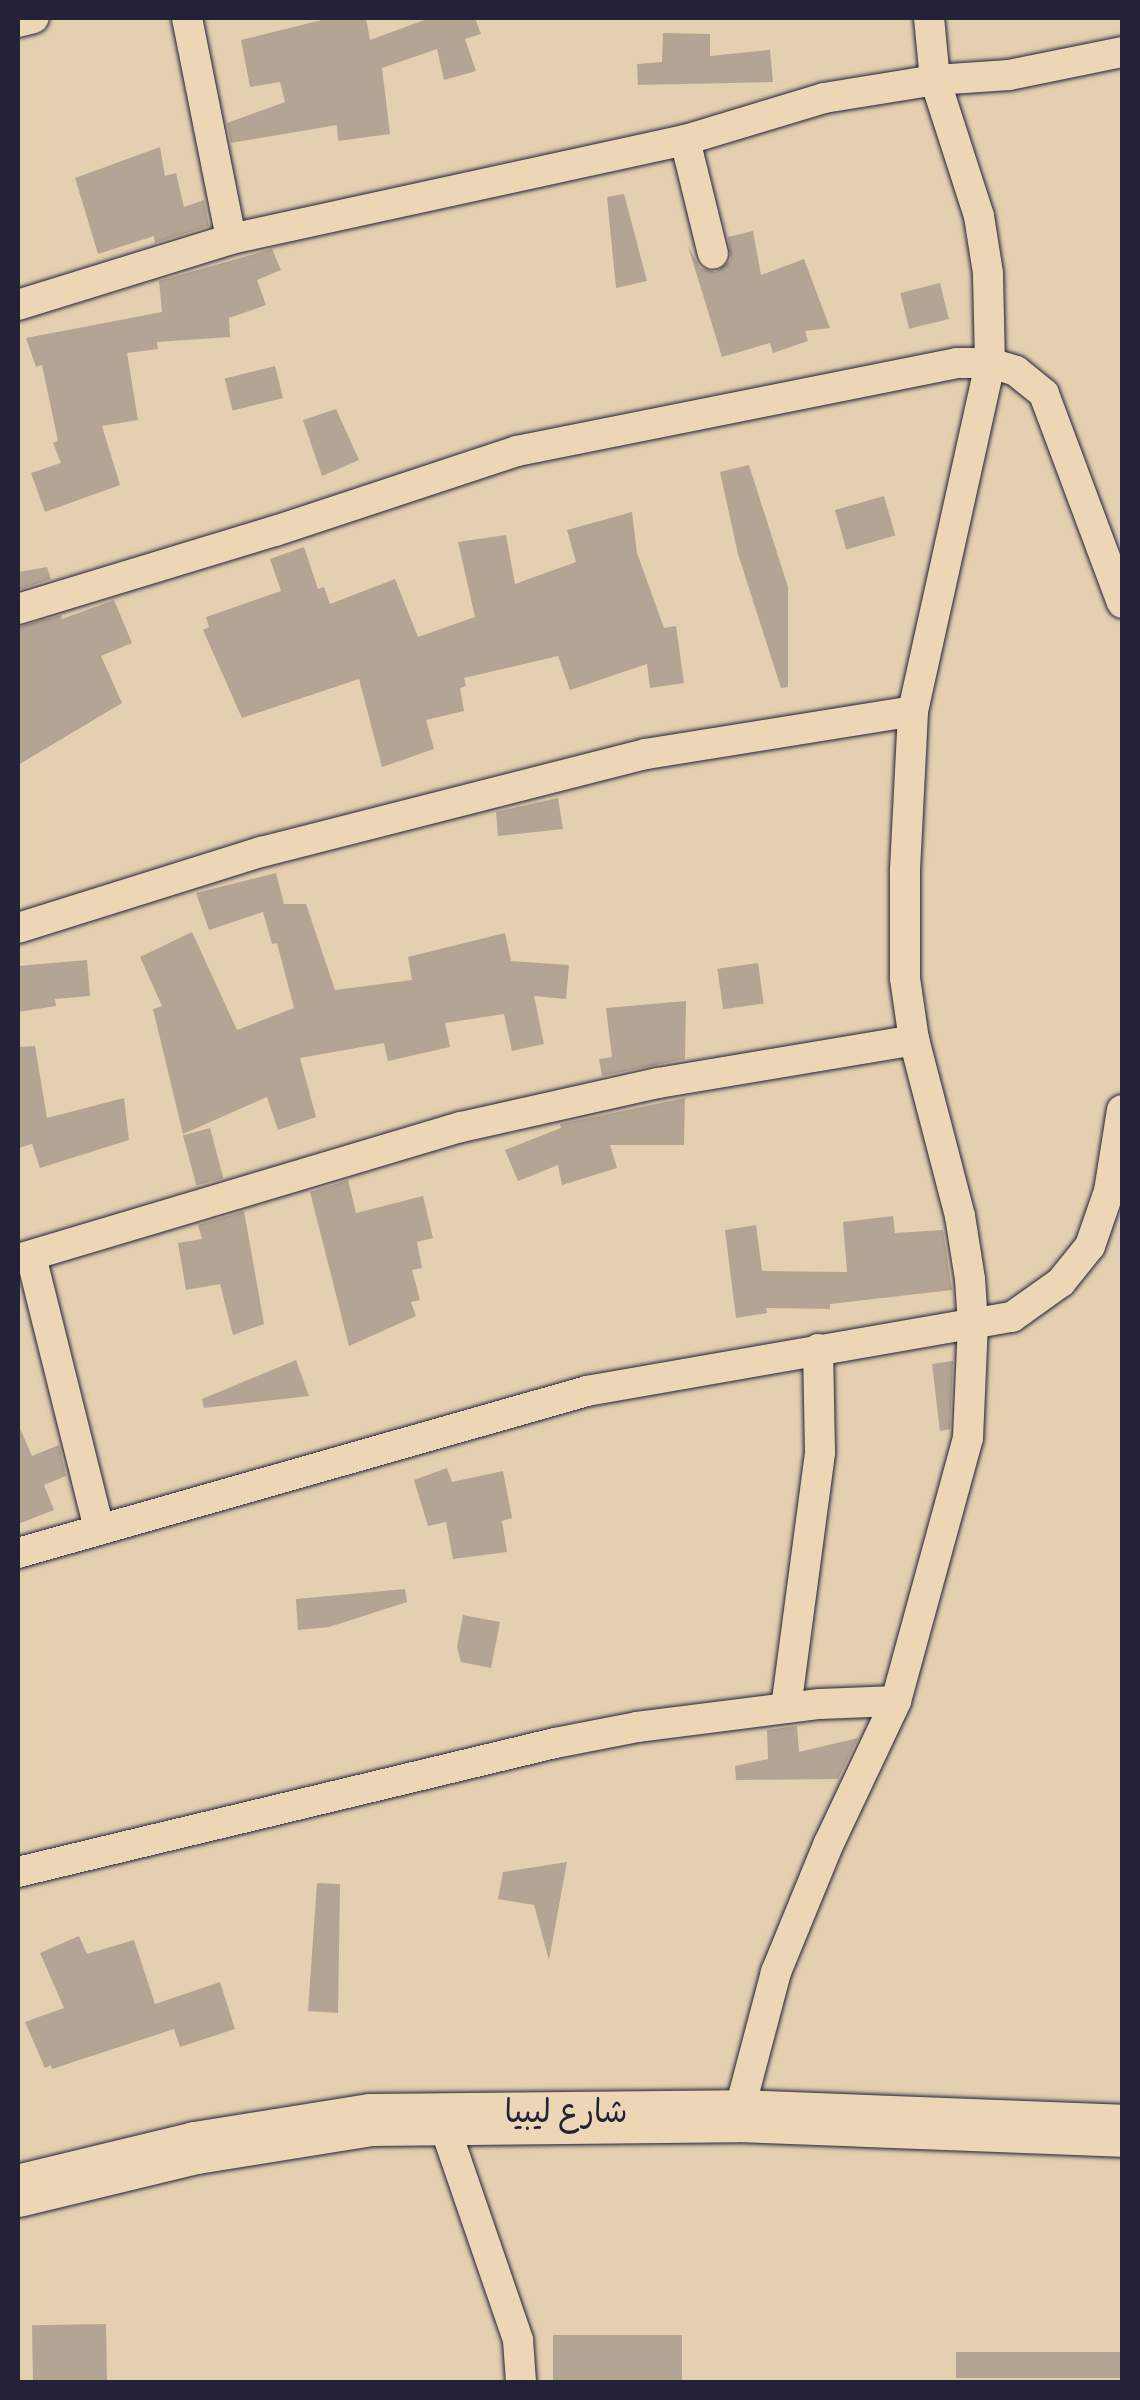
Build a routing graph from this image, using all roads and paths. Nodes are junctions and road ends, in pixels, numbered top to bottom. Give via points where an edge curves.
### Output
1 (34, 18) edge
2 (187, 18) edge
3 (929, 18) edge
4 (18, 22) edge
5 (1122, 52) edge
6 (936, 80) junction
7 (685, 140) junction
8 (231, 238) junction
9 (713, 254) dead end
10 (18, 305) edge
11 (990, 362) junction
12 (1122, 603) edge
13 (18, 609) edge
14 (913, 711) junction
15 (18, 928) edge
16 (914, 1040) junction
17 (1122, 1110) edge
18 (24, 1258) edge
19 (973, 1325) junction
20 (818, 1348) junction
21 (99, 1529) junction
22 (18, 1553) edge
23 (896, 1701) junction
24 (786, 1708) junction
25 (18, 1872) edge
26 (441, 2116) junction
27 (738, 2116) junction
28 (1122, 2131) edge
29 (18, 2191) edge
30 (521, 2382) edge

1 - 4 street
2 - 8 street
3 - 6 street
5 - 6 street via 1010,75
6 - 7 street via 824,98
6 - 11 street via 980,216
7 - 8 street
7 - 9 street
8 - 10 street
11 - 12 street via 1016,371 1044,394
11 - 13 street via 957,363 517,451
11 - 14 street
14 - 15 street via 646,754 261,852
14 - 16 street via 905,978
16 - 18 street via 658,1083 461,1127
16 - 19 street via 960,1216
17 - 19 street via 1109,1191 1090,1246 1037,1303 1012,1317
18 - 21 street
19 - 20 street
19 - 23 street via 968,1438
20 - 21 street via 587,1391
20 - 24 street via 820,1452
21 - 22 street
23 - 24 street
23 - 27 street via 776,1972
24 - 25 street via 556,1743
26 - 27 highway, شارع ليبيا
26 - 29 highway, شارع ليبيا via 284,2132
26 - 30 street via 518,2340
27 - 28 highway, شارع ليبيا

